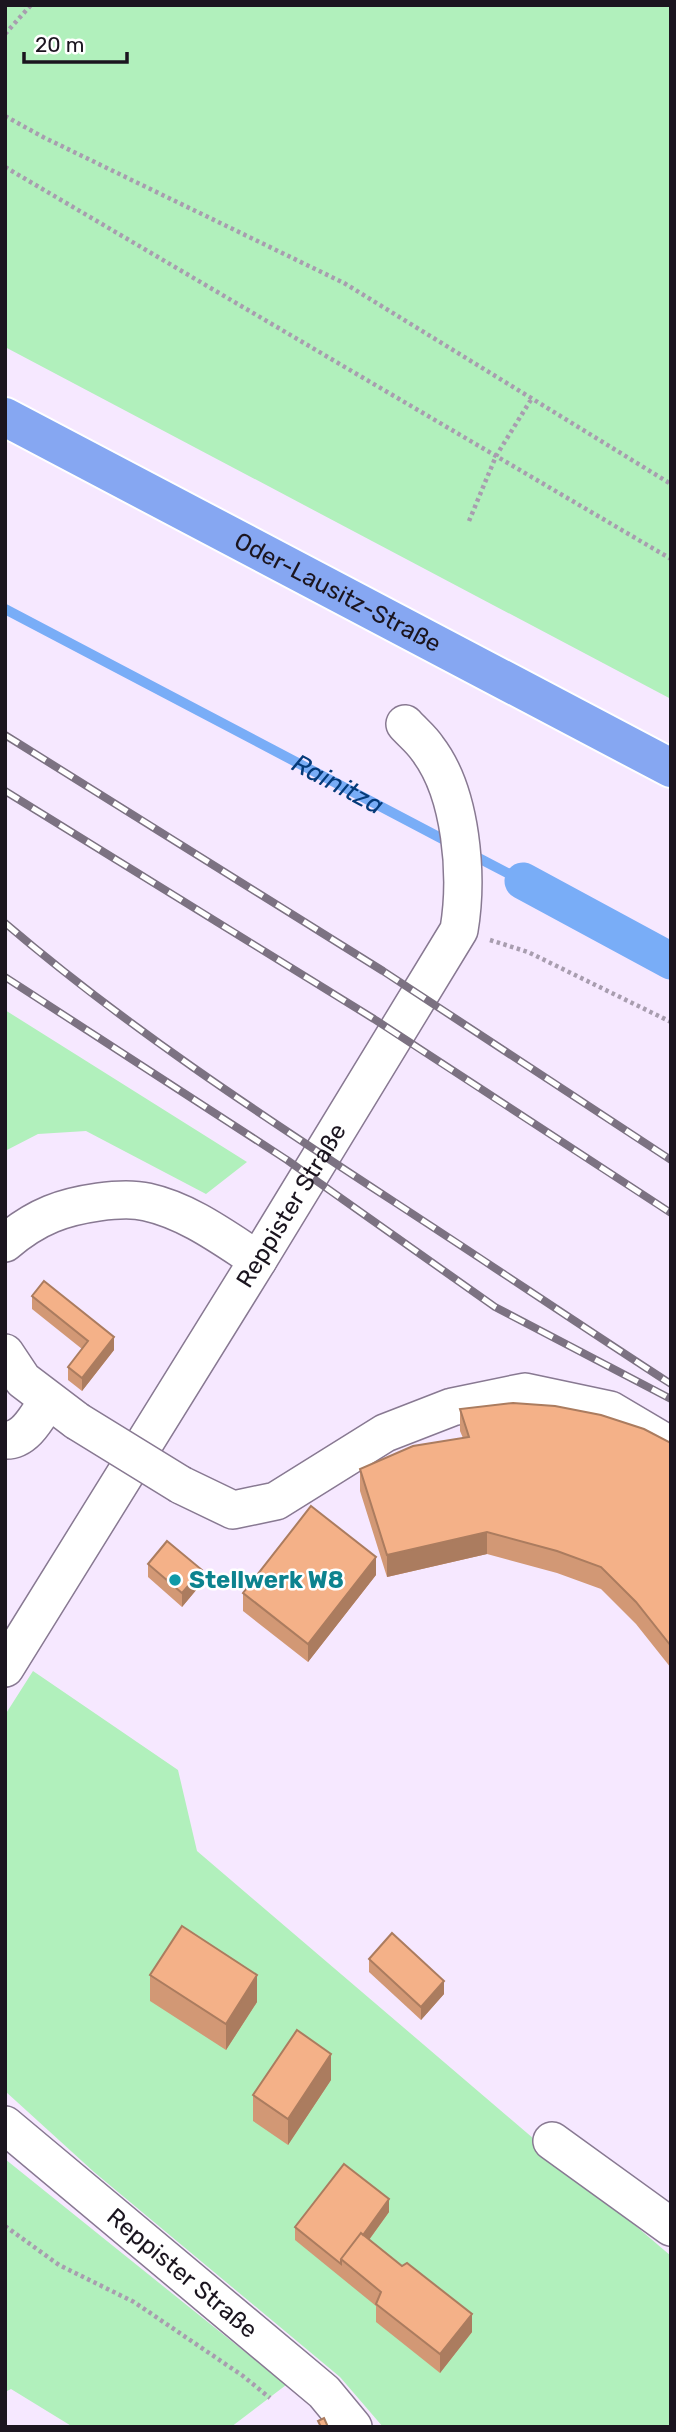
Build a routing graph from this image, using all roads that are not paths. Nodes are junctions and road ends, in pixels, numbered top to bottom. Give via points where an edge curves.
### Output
1 (5, 417) edge
2 (405, 724) dead end
3 (671, 768) edge
4 (5, 1243) edge
5 (258, 1260) junction
6 (5, 1353) edge
7 (48, 1400) junction
8 (5, 1440) edge
9 (671, 1446) edge
10 (5, 1668) edge
11 (5, 2125) edge
12 (552, 2141) dead end
13 (671, 2227) edge
14 (353, 2427) edge

1 - 3 highway, Oder-Lausitz-Straße
2 - 5 street, Reppister Straße via 428,748 455,811 463,857 461,915
4 - 5 street via 52,1213 124,1200 148,1202 199,1222
5 - 10 street, Reppister Straße
6 - 7 street via 23,1380
7 - 8 street via 26,1432
7 - 9 street, bridge via 181,1485 233,1510 276,1501 385,1433 453,1407 525,1392 610,1410
11 - 14 street, Reppister Straße via 324,2392
12 - 13 street

